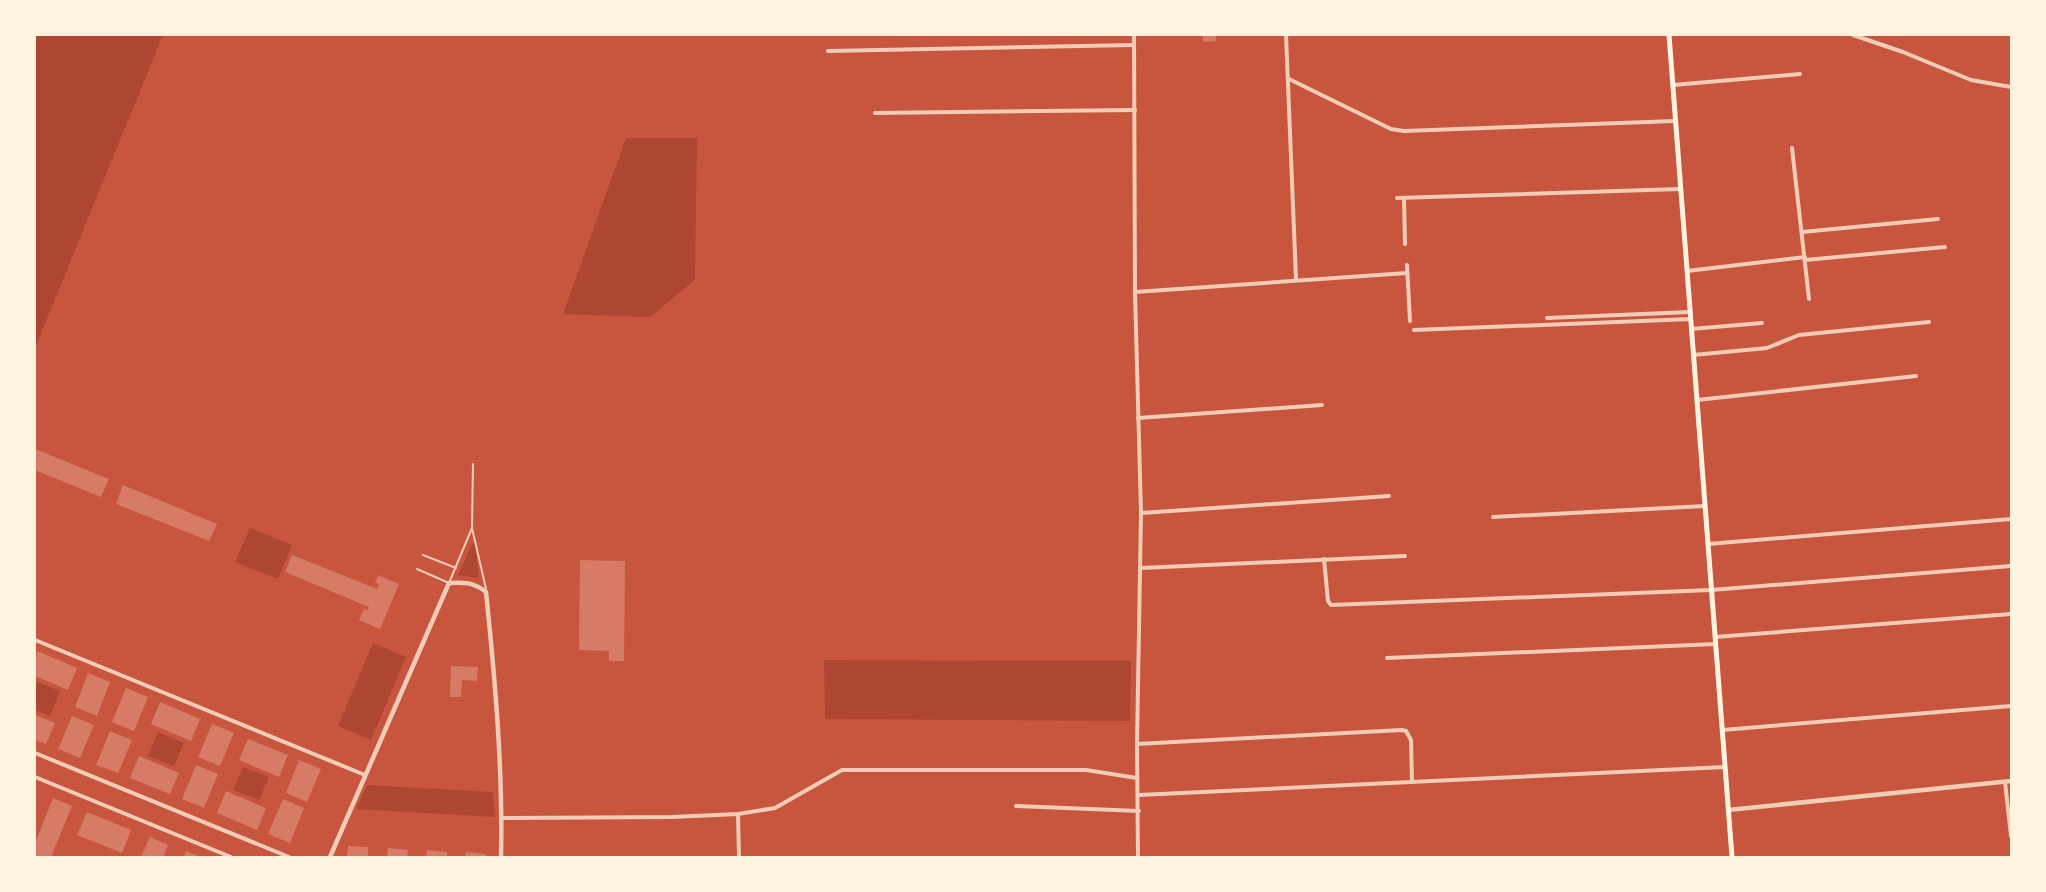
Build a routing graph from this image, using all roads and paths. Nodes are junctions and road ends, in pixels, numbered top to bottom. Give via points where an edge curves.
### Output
1 (1134, 35) edge
2 (1286, 35) edge
3 (1669, 35) edge
4 (1853, 35) edge
5 (1134, 45) junction
6 (828, 51) dead end
7 (1800, 74) dead end
8 (1289, 79) junction
9 (1672, 85) junction
10 (2011, 87) edge
11 (1135, 110) junction
12 (875, 113) dead end
13 (1675, 121) junction
14 (1792, 148) dead end
15 (1680, 188) junction
16 (1397, 198) dead end
17 (1404, 198) junction
18 (1938, 219) dead end
19 (1802, 232) junction
20 (1405, 244) dead end
21 (1945, 247) dead end
22 (1805, 259) junction
23 (1407, 265) dead end
24 (1687, 271) junction
25 (1407, 273) junction
26 (1296, 279) junction
27 (1135, 292) junction
28 (1809, 299) dead end
29 (1690, 312) junction
30 (1546, 318) dead end
31 (1691, 319) junction
32 (1410, 321) dead end
33 (1929, 322) dead end
34 (1762, 323) dead end
35 (1691, 329) junction
36 (1414, 330) dead end
37 (1693, 355) junction
38 (1916, 376) dead end
39 (1697, 400) junction
40 (1322, 406) dead end
41 (1138, 418) junction
42 (473, 464) dead end
43 (1389, 496) dead end
44 (1705, 506) junction
45 (1141, 513) junction
46 (1494, 518) dead end
47 (2011, 519) edge
48 (472, 528) junction
49 (1708, 544) junction
50 (423, 554) dead end
51 (1405, 556) dead end
52 (1324, 560) junction
53 (2011, 566) edge
54 (456, 568) junction
55 (1141, 568) junction
56 (417, 569) dead end
57 (449, 583) junction
58 (1712, 590) junction
59 (486, 592) junction
60 (2011, 614) edge
61 (1715, 637) junction
62 (35, 640) edge
63 (1716, 644) junction
64 (1387, 658) dead end
65 (2011, 706) edge
66 (1722, 730) junction
67 (1137, 744) junction
68 (35, 753) edge
69 (1725, 767) junction
70 (365, 775) junction
71 (35, 777) edge
72 (1137, 778) junction
73 (1412, 782) junction
74 (2008, 782) edge
75 (1139, 794) junction
76 (1016, 806) dead end
77 (1728, 810) junction
78 (1139, 811) junction
79 (738, 814) junction
80 (501, 818) junction
81 (2011, 836) edge
82 (231, 857) edge
83 (289, 857) edge
84 (330, 857) edge
85 (501, 857) edge
86 (739, 857) edge
87 (1138, 857) edge
88 (1732, 857) edge

1 - 5 street
2 - 8 street
3 - 9 main road
4 - 10 street via 1971,80
5 - 6 street
5 - 11 street
7 - 9 street
8 - 13 street via 1391,128 1404,131
8 - 26 street
9 - 13 main road
11 - 12 street
11 - 27 street
13 - 15 main road
14 - 19 street
15 - 17 street
15 - 24 main road
16 - 17 street
17 - 20 street
18 - 19 street
19 - 22 street
21 - 22 street
22 - 24 street
22 - 28 street
23 - 25 street
24 - 29 main road
25 - 26 street
25 - 32 street
26 - 27 street
27 - 41 street
29 - 30 street
29 - 31 main road
31 - 35 main road
31 - 36 street
33 - 37 street via 1799,335 1767,348
34 - 35 street
35 - 37 main road
37 - 39 main road
38 - 39 street
39 - 44 main road
40 - 41 street
41 - 45 street
42 - 48 lane
43 - 45 street
44 - 46 street
44 - 49 main road
45 - 55 street
47 - 49 street
48 - 54 lane
48 - 59 lane
49 - 58 main road
50 - 54 lane
51 - 52 street
52 - 55 street
52 - 58 street via 1329,604
53 - 58 street
54 - 57 lane
55 - 67 street
56 - 57 lane
57 - 59 street via 467,583
57 - 70 street
58 - 61 main road
59 - 80 street via 494,667
60 - 61 street
61 - 63 main road
62 - 70 street
63 - 64 street
63 - 66 main road
65 - 66 street
66 - 69 main road
67 - 72 street
67 - 73 street via 1402,730 1411,740
68 - 83 street
69 - 73 street
69 - 77 main road
70 - 84 street
71 - 82 street
72 - 75 street
72 - 79 street via 1086,770 842,770 775,808
73 - 75 street
74 - 77 street
74 - 81 street
75 - 78 street
76 - 78 street
77 - 88 main road
78 - 87 street
79 - 80 street
79 - 86 street
80 - 85 street

